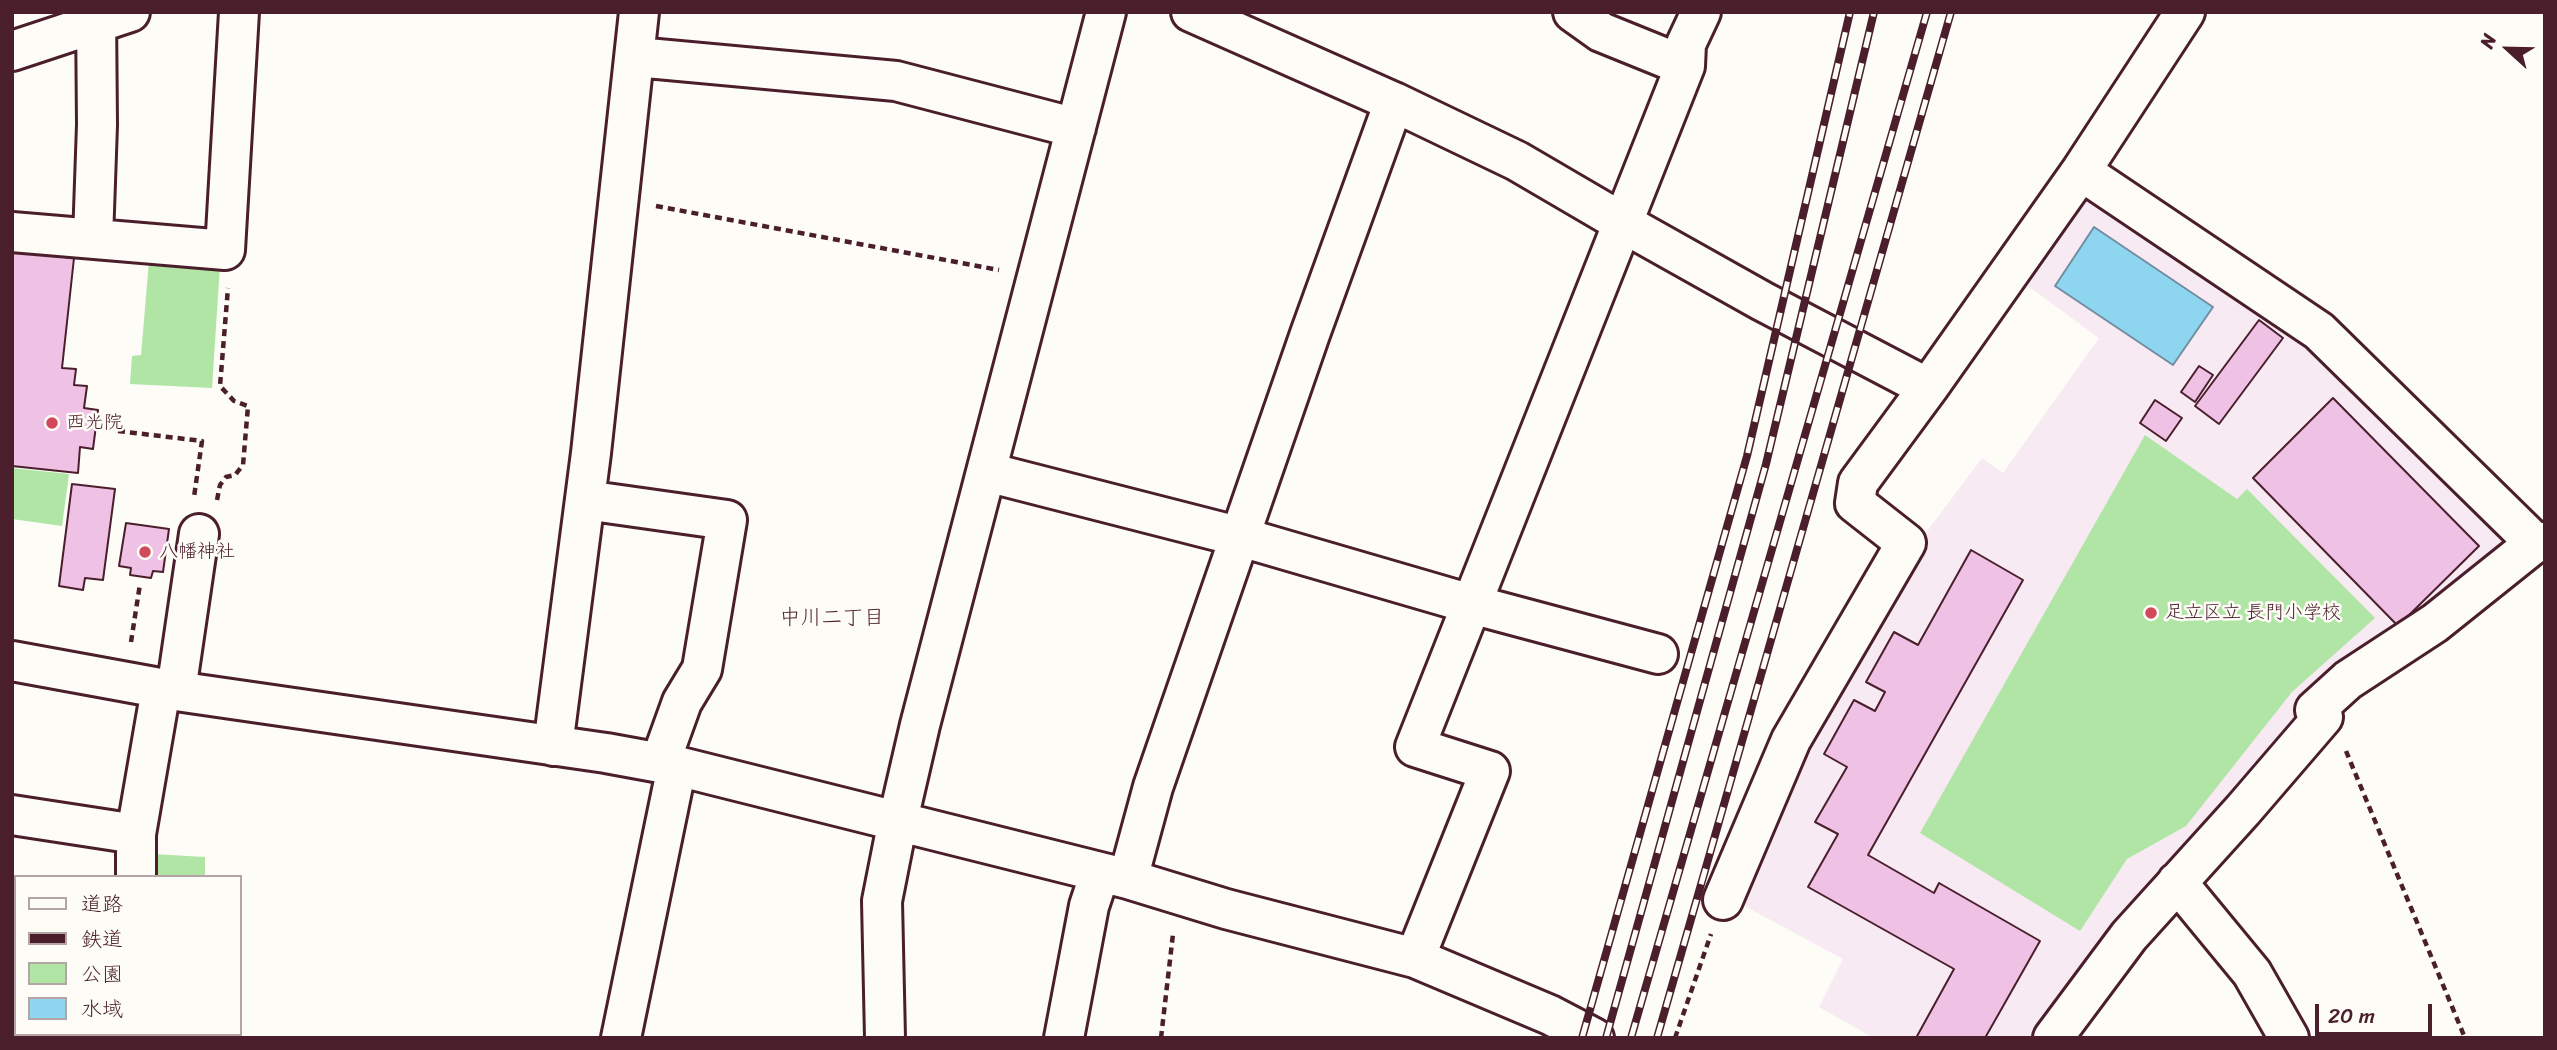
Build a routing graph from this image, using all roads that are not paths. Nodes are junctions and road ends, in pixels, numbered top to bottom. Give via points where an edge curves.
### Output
1 (239, 12) edge
2 (639, 12) edge
3 (1106, 12) edge
4 (1191, 12) edge
5 (1573, 12) edge
6 (1701, 12) edge
7 (2185, 12) edge
8 (108, 16) edge
9 (12, 51) edge
10 (636, 57) junction
11 (1685, 66) junction
12 (1394, 102) junction
13 (1076, 128) junction
14 (2081, 172) junction
15 (1623, 223) junction
16 (12, 232) edge
17 (93, 239) junction
18 (1928, 388) junction
19 (987, 472) junction
20 (585, 500) junction
21 (199, 534) road end
22 (1241, 537) junction
23 (2542, 542) edge
24 (1471, 604) junction
25 (1658, 654) dead end
26 (12, 661) edge
27 (169, 690) junction
28 (553, 746) junction
29 (669, 765) junction
30 (12, 815) edge
31 (898, 820) junction
32 (136, 834) junction
33 (136, 875) edge
34 (1114, 876) junction
35 (2177, 882) junction
36 (1723, 900) road end
37 (1415, 958) junction
38 (621, 1038) edge
39 (885, 1038) edge
40 (1064, 1038) edge
41 (1594, 1038) edge
42 (2053, 1038) edge
43 (2289, 1038) edge

1 - 17 street via 225,250
2 - 10 street
3 - 13 street
4 - 12 street
5 - 11 street via 1601,32
6 - 11 street via 1686,44
7 - 14 street
8 - 9 street
8 - 17 street via 97,125
10 - 13 street via 896,81
10 - 20 street
11 - 15 street
12 - 15 street via 1517,161
12 - 22 street
13 - 19 street
14 - 18 street
14 - 23 street via 2319,331
15 - 18 street
15 - 24 street
16 - 17 street
18 - 36 street via 1858,483 1854,503 1906,543 1791,740
19 - 22 street
19 - 31 street
20 - 28 street
20 - 29 street via 727,520 702,669 682,702
21 - 27 street
22 - 24 street
22 - 34 street via 1153,787
23 - 35 street via 2435,623 2348,680 2315,710 2323,717
24 - 25 street
24 - 37 street via 1415,747 1490,771
26 - 27 street
27 - 28 street
27 - 32 street
28 - 29 street
29 - 31 street
29 - 38 street
30 - 32 street
31 - 34 street
31 - 39 street via 882,901
32 - 33 street
34 - 37 street
34 - 40 street via 1088,906
35 - 42 street via 2129,936
35 - 43 street via 2252,973
37 - 41 street

